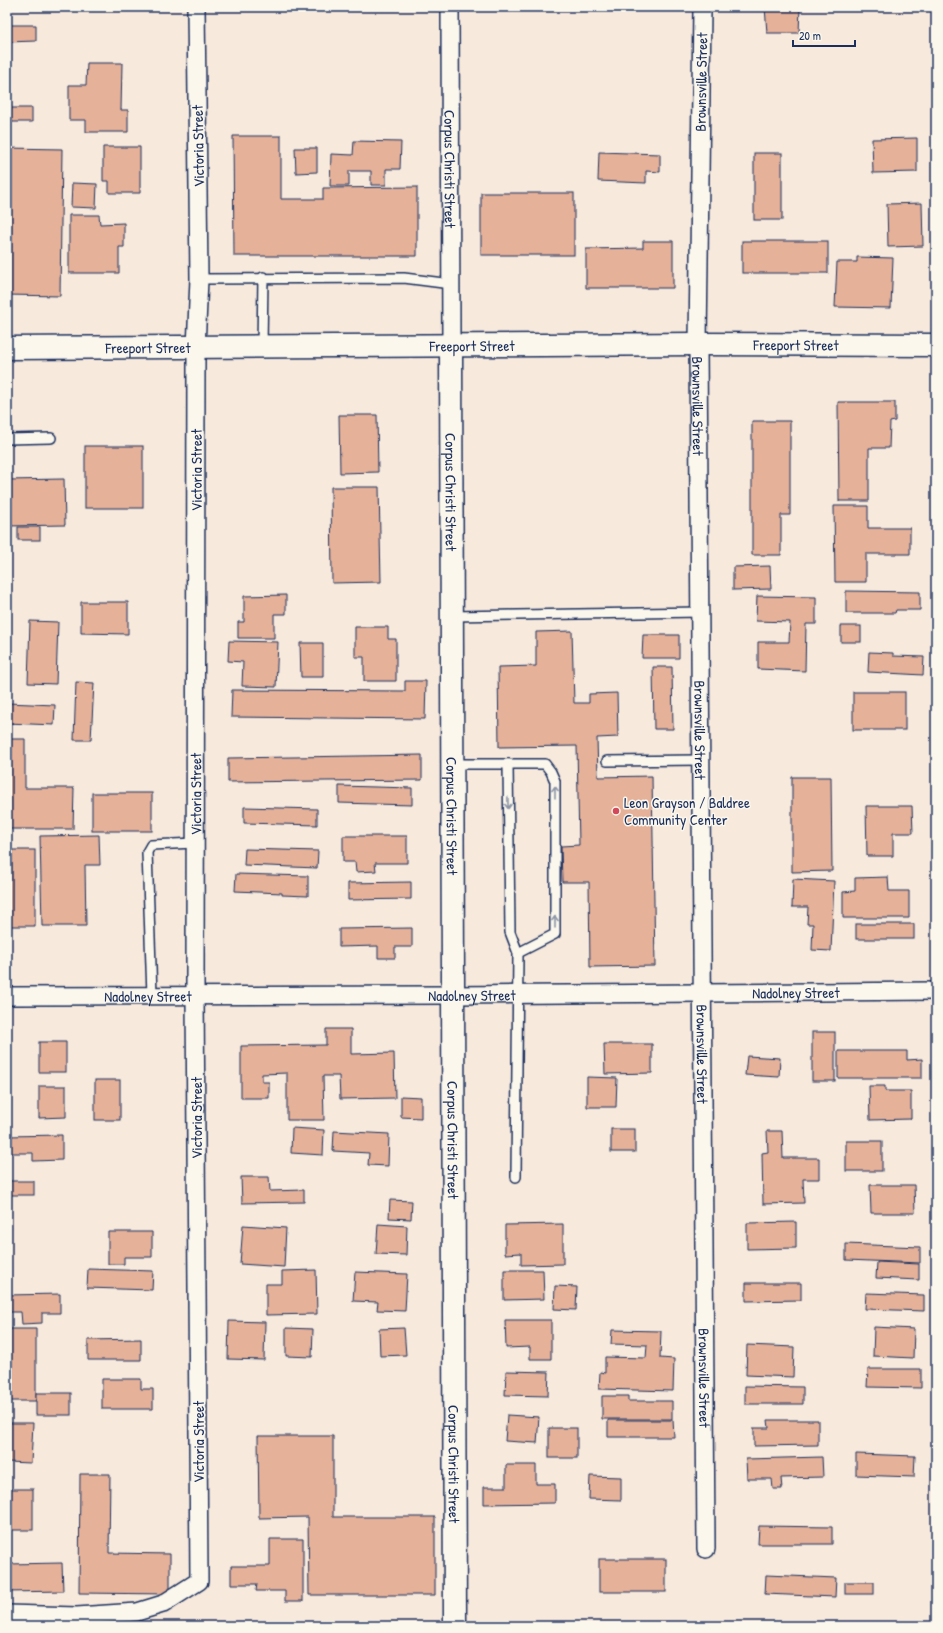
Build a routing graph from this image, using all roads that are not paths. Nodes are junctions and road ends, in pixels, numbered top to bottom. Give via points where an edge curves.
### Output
1 (196, 7) edge
2 (450, 7) edge
3 (702, 7) edge
4 (262, 277) junction
5 (199, 279) junction
6 (451, 284) junction
7 (698, 344) junction
8 (936, 345) edge
9 (451, 347) junction
10 (7, 348) edge
11 (196, 348) junction
12 (262, 348) junction
13 (51, 438) dead end
14 (7, 439) edge
15 (700, 612) junction
16 (452, 616) junction
17 (700, 760) junction
18 (607, 761) dead end
19 (453, 764) junction
20 (508, 764) junction
21 (194, 843) junction
22 (518, 953) junction
23 (936, 991) edge
24 (702, 992) junction
25 (195, 995) junction
26 (454, 995) junction
27 (518, 995) junction
28 (7, 996) edge
29 (152, 996) junction
30 (516, 1177) dead end
31 (706, 1549) dead end
32 (7, 1614) edge
33 (455, 1626) edge

1 - 5 street, Victoria Street
2 - 6 street, Corpus Christi Street
3 - 7 street, Brownsville Street
4 - 5 lane
4 - 6 lane via 404,278
4 - 12 lane
5 - 11 street, Victoria Street
6 - 9 street, Corpus Christi Street
7 - 8 street, Freeport Street
7 - 9 street, Freeport Street
7 - 15 street, Brownsville Street
9 - 12 street, Freeport Street
9 - 16 street, Corpus Christi Street
10 - 11 street, Freeport Street
11 - 12 street, Freeport Street
11 - 21 street, Victoria Street
13 - 14 lane
15 - 16 lane
15 - 17 street, Brownsville Street
16 - 19 street, Corpus Christi Street
17 - 18 lane
17 - 24 street, Brownsville Street
19 - 20 lane
19 - 26 street, Corpus Christi Street
20 -> 22 lane via 510,932
22 -> 20 lane via 555,934 555,781 545,764
21 - 25 street, Victoria Street
21 - 29 lane via 151,845 147,852
22 - 27 lane
23 - 24 street, Nadolney Street
24 - 27 street, Nadolney Street
24 - 31 street, Brownsville Street
25 - 26 street, Nadolney Street
25 - 29 street, Nadolney Street
25 - 32 street, Victoria Street via 199,1582 163,1604 138,1612 77,1616
26 - 27 street, Nadolney Street
26 - 33 street, Corpus Christi Street
27 - 30 lane
28 - 29 street, Nadolney Street

